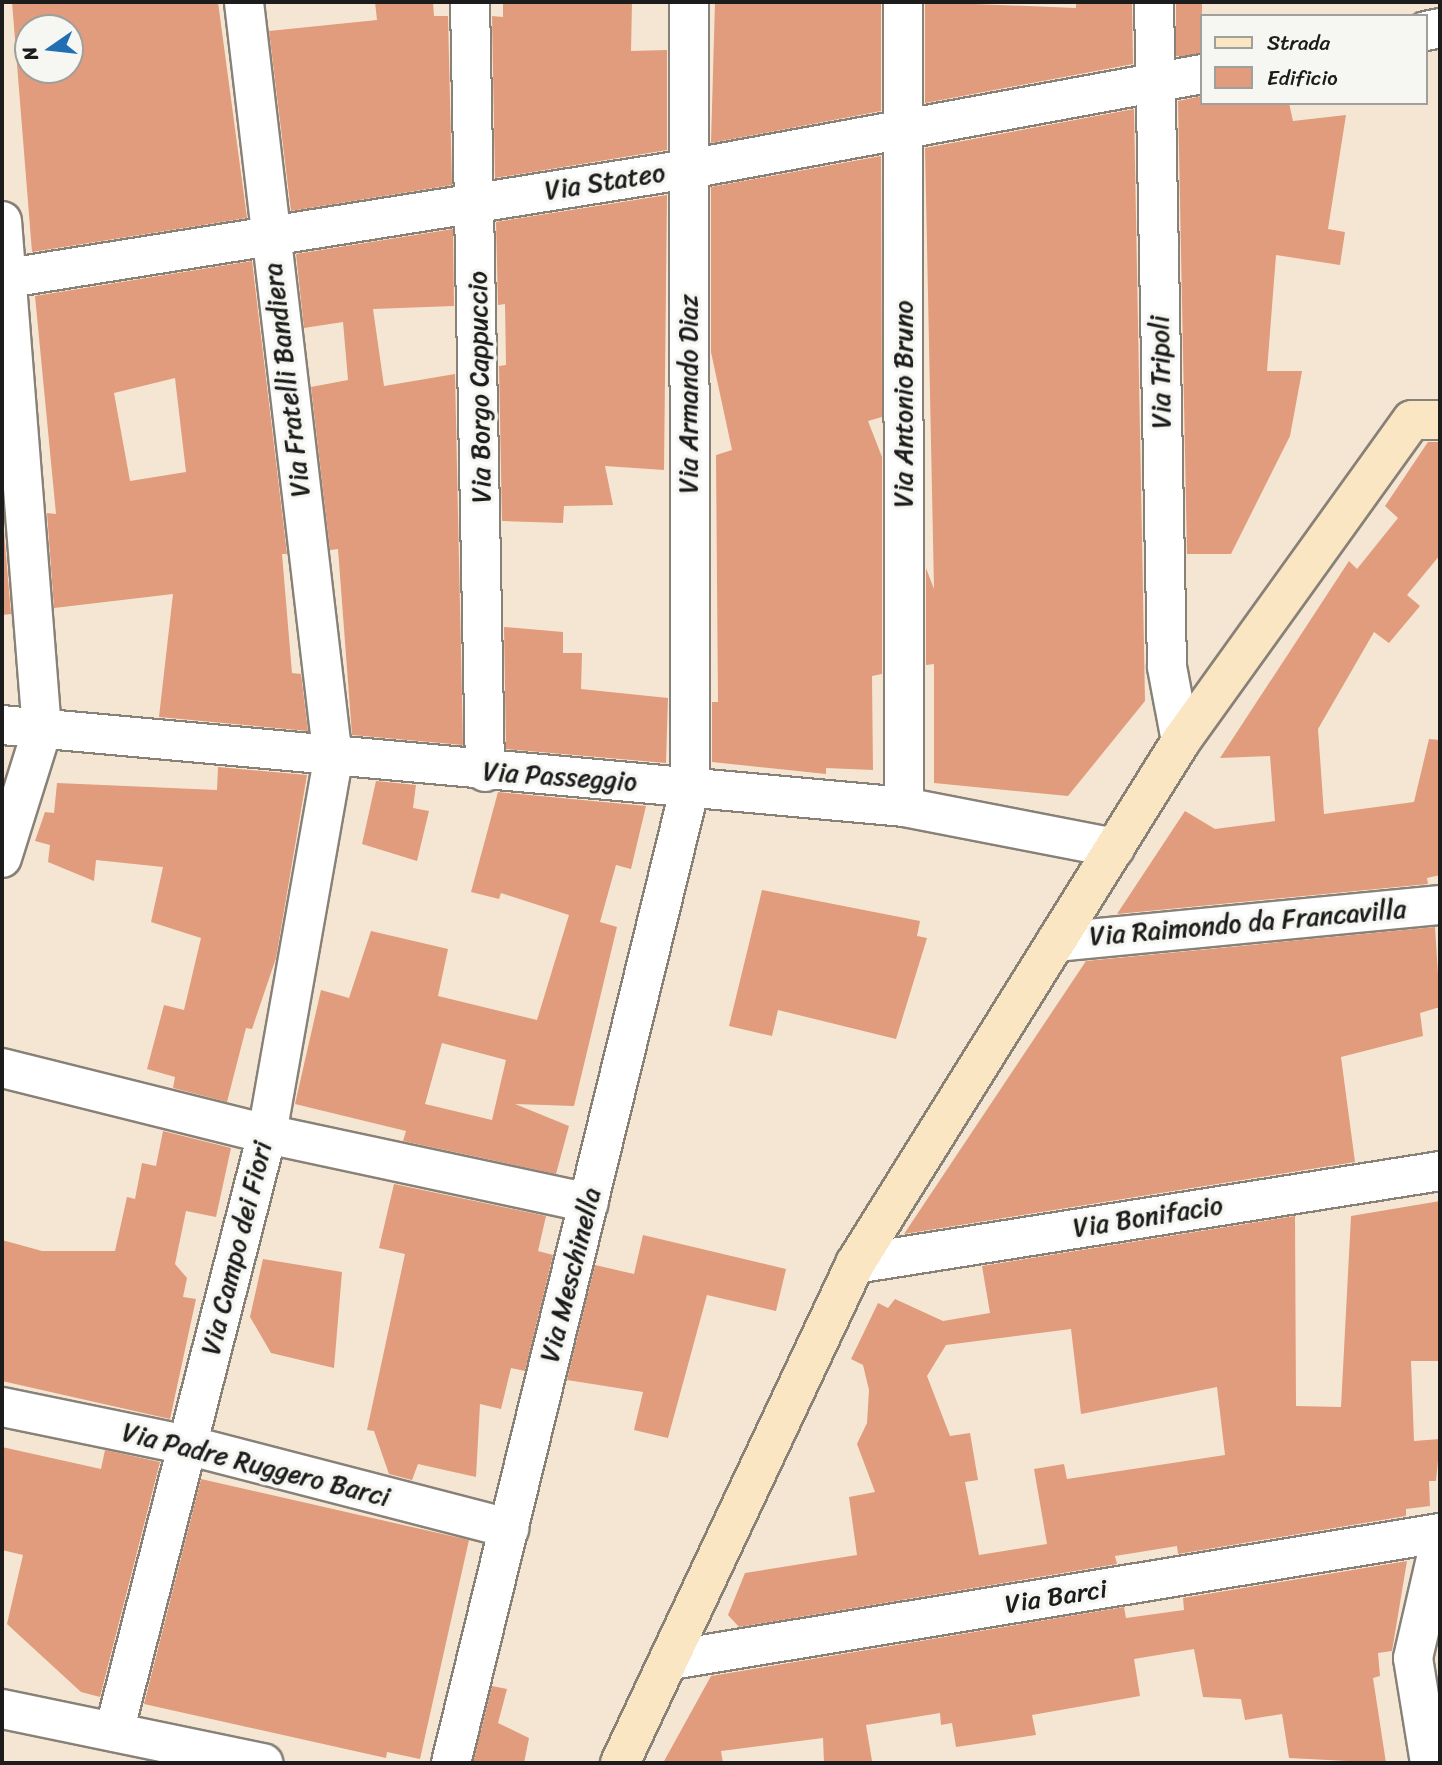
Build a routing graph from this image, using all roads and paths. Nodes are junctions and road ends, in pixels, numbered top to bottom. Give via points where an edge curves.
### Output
1 (244, 2) edge
2 (470, 2) edge
3 (688, 2) edge
4 (903, 2) edge
5 (1154, 2) edge
6 (1200, 74) edge
7 (1155, 83) junction
8 (904, 130) junction
9 (689, 169) junction
10 (478, 198) junction
11 (2, 221) edge
12 (269, 235) junction
13 (4, 279) edge
14 (1440, 420) edge
15 (12, 489) edge
16 (2, 725) edge
17 (42, 730) junction
18 (1181, 741) junction
19 (333, 759) junction
20 (485, 772) junction
21 (690, 787) junction
22 (904, 807) junction
23 (1115, 848) junction
24 (2, 858) edge
25 (1440, 905) edge
26 (1056, 942) junction
27 (2, 1068) edge
28 (267, 1134) junction
29 (1440, 1171) edge
30 (589, 1203) junction
31 (855, 1264) junction
32 (2, 1406) edge
33 (187, 1445) junction
34 (509, 1528) junction
35 (1440, 1533) edge
36 (1440, 1541) edge
37 (1426, 1655) edge
38 (671, 1660) junction
39 (2, 1709) edge
40 (114, 1732) junction
41 (263, 1763) edge
42 (451, 1763) edge
43 (620, 1763) edge
44 (1430, 1763) edge

1 - 12 street, Via Fratelli Bandiera
2 - 10 street, Via Borgo Cappuccio
3 - 9 street, Via Armando Diaz
4 - 8 street, Via Antonio Bruno
5 - 7 street, Via Tripoli
6 - 7 street, Via Stateo
7 - 8 street, Via Stateo
7 - 18 street, Via Tripoli via 1167,667
8 - 9 street, Via Stateo
8 - 22 street, Via Antonio Bruno
9 - 10 street, Via Stateo
9 - 21 street, Via Armando Diaz
10 - 12 street, Via Stateo
10 - 20 street, Via Borgo Cappuccio
11 - 13 street
12 - 13 street, Via Stateo
12 - 19 street, Via Fratelli Bandiera
13 - 15 street
14 - 18 street via 1412,420
15 - 17 street
16 - 17 street, Via Passeggio
17 - 19 street, Via Passeggio
17 - 24 street
18 - 23 street
19 - 20 street, Via Passeggio
19 - 28 street, Via Campo dei Fiori
20 - 21 street, Via Passeggio
21 - 22 street, Via Passeggio
21 - 30 street, Via Meschinella
22 - 23 street, Via Passeggio
23 - 26 street
25 - 26 street, Via Raimondo da Francavilla
26 - 31 street
27 - 28 street
28 - 30 street
28 - 33 street, Via Campo dei Fiori
29 - 31 street, Via Bonifacio
30 - 34 street, Via Meschinella
31 - 38 street
32 - 33 street, Via Padre Ruggero Barci
33 - 34 street, Via Padre Ruggero Barci
33 - 40 street, Via Campo dei Fiori
34 - 42 street, Via Meschinella
35 - 38 street, Via Barci
36 - 37 street
37 - 44 street
38 - 43 street
39 - 40 street
40 - 41 street

